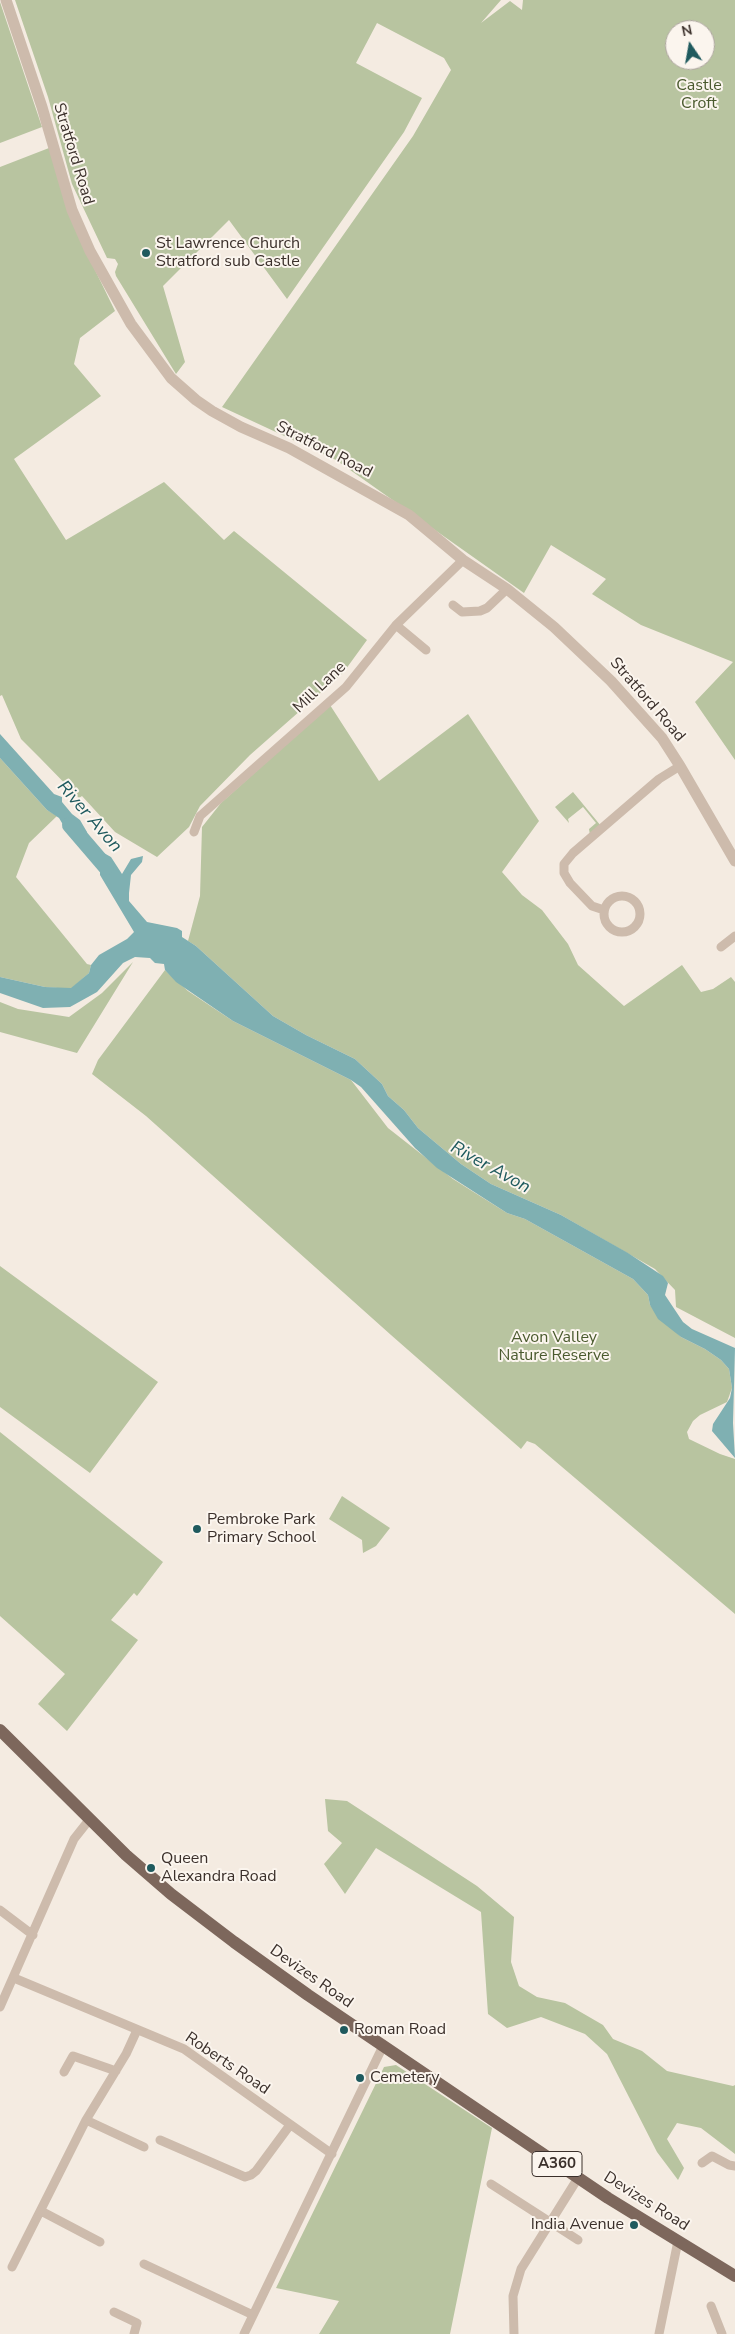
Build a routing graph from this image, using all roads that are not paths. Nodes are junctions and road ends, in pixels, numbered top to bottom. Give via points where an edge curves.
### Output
1 (6, 0) edge
2 (463, 560) junction
3 (508, 589) junction
4 (453, 605) dead end
5 (396, 625) junction
6 (426, 650) dead end
7 (680, 766) junction
8 (194, 832) dead end
9 (735, 861) edge
10 (604, 910) junction
11 (735, 936) edge
12 (721, 947) dead end
13 (0, 1730) edge
14 (89, 1820) junction
15 (0, 1910) edge
16 (33, 1935) junction
17 (14, 1978) junction
18 (0, 2007) edge
19 (137, 2030) junction
20 (383, 2046) junction
21 (116, 2071) junction
22 (64, 2072) dead end
23 (86, 2120) junction
24 (290, 2125) junction
25 (166, 2140) dead end
26 (144, 2147) dead end
27 (332, 2154) junction
28 (702, 2163) dead end
29 (735, 2166) edge
30 (578, 2178) junction
31 (491, 2184) dead end
32 (41, 2211) junction
33 (550, 2222) junction
34 (578, 2240) dead end
35 (100, 2242) dead end
36 (678, 2242) junction
37 (144, 2264) dead end
38 (12, 2267) dead end
39 (735, 2276) edge
40 (711, 2306) dead end
41 (114, 2312) dead end
42 (253, 2315) junction
43 (134, 2334) edge
44 (244, 2334) edge
45 (514, 2334) edge
46 (659, 2334) edge
47 (722, 2334) edge

1 - 2 street, Stratford Road via 72,210 90,251 153,356 171,378 196,400 409,515
2 - 3 street, Stratford Road
2 - 5 street, Mill Lane
3 - 4 street via 480,611 462,612
3 - 7 street, Stratford Road via 611,681 662,738
5 - 6 street
5 - 8 street, Mill Lane via 346,687 200,816
7 - 9 street, Stratford Road
7 - 10 street via 659,779 573,852 564,864 564,874 570,883 592,906
10 - 10 street via 611,899 626,896 638,903 640,920 630,930 615,930 606,922
11 - 12 street
13 - 14 main road, Devizes Road / A360
14 - 16 street via 74,1839
14 - 20 main road, Devizes Road / A360 via 185,1906
15 - 16 street
16 - 17 street
17 - 18 street
17 - 19 street, Roberts Road
19 - 21 street
19 - 24 street, Roberts Road via 184,2049
20 - 27 street
20 - 30 main road, Devizes Road / A360
21 - 22 street via 72,2056
21 - 23 street
23 - 26 street
23 - 32 street
24 - 25 street via 256,2171 245,2177
24 - 27 street, Roberts Road
27 - 42 street
28 - 29 street via 712,2156
30 - 33 street
30 - 36 main road, Devizes Road / A360
31 - 33 street
32 - 35 street
32 - 38 street via 23,2256
33 - 34 street
33 - 45 street via 516,2282 512,2312
36 - 39 main road, Devizes Road / A360
36 - 46 street
37 - 42 street
40 - 47 street
41 - 43 street via 137,2324
42 - 44 street

